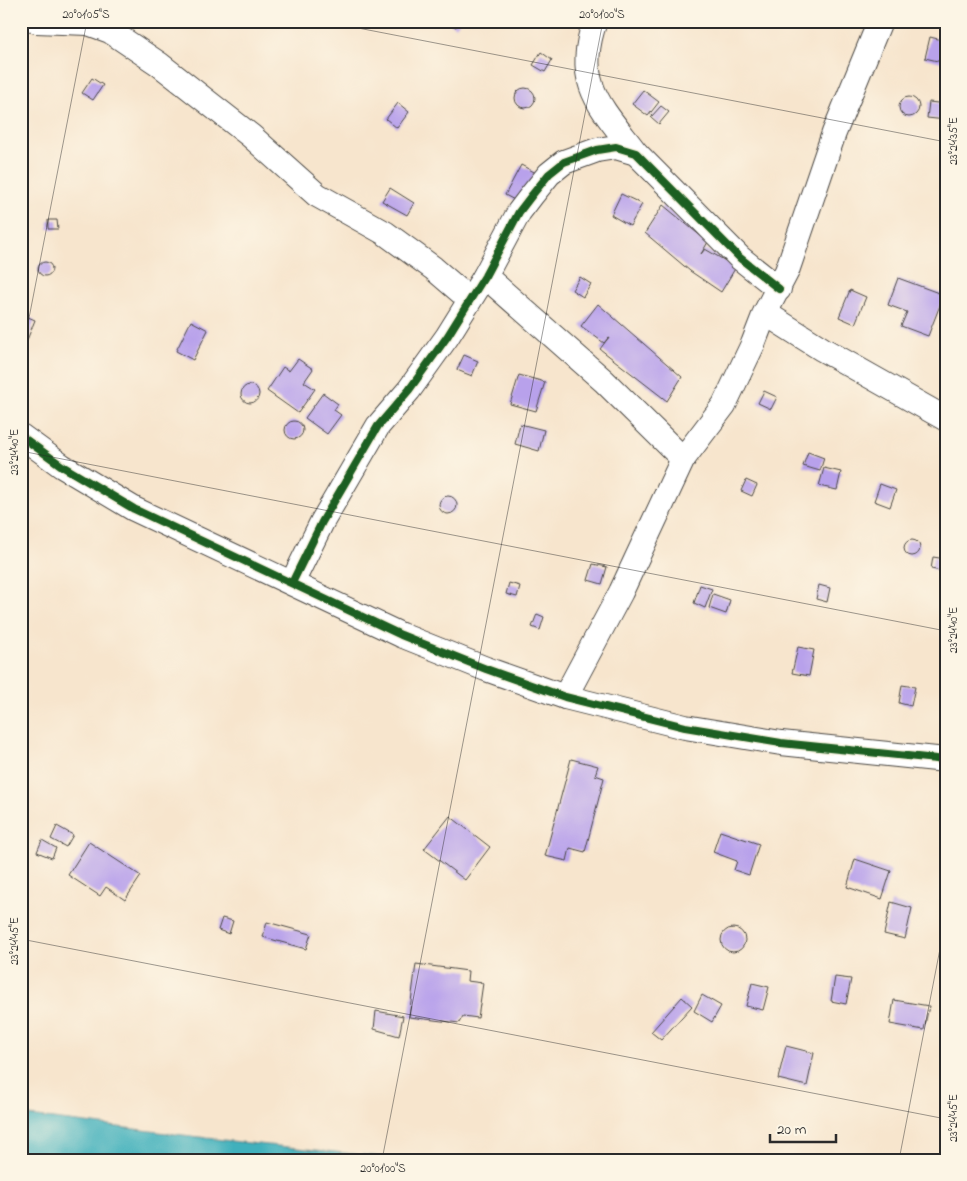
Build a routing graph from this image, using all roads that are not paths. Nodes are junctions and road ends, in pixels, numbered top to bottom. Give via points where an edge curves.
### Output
1 (36, 21) edge
2 (595, 21) edge
3 (880, 21) edge
4 (88, 22) edge
5 (636, 153) junction
6 (485, 276) junction
7 (778, 289) junction
8 (469, 299) junction
9 (765, 313) junction
10 (946, 419) edge
11 (21, 436) edge
12 (683, 460) junction
13 (292, 583) junction
14 (565, 696) junction
15 (946, 760) edge

1 - 4 street
2 - 5 street via 587,48 588,82
3 - 7 street via 834,133
4 - 8 street via 110,31 159,64 251,136 304,185 385,233
5 - 6 street via 616,147 597,150 564,162 549,174 519,212
5 - 7 street via 740,258
6 - 8 street
6 - 12 street via 604,382
7 - 9 street
8 - 13 street via 447,337 378,426 322,522
9 - 10 street
9 - 12 street via 724,405
11 - 13 street via 62,466 134,510
12 - 14 street via 621,592
13 - 14 street via 401,635
14 - 15 street via 694,729 781,743

